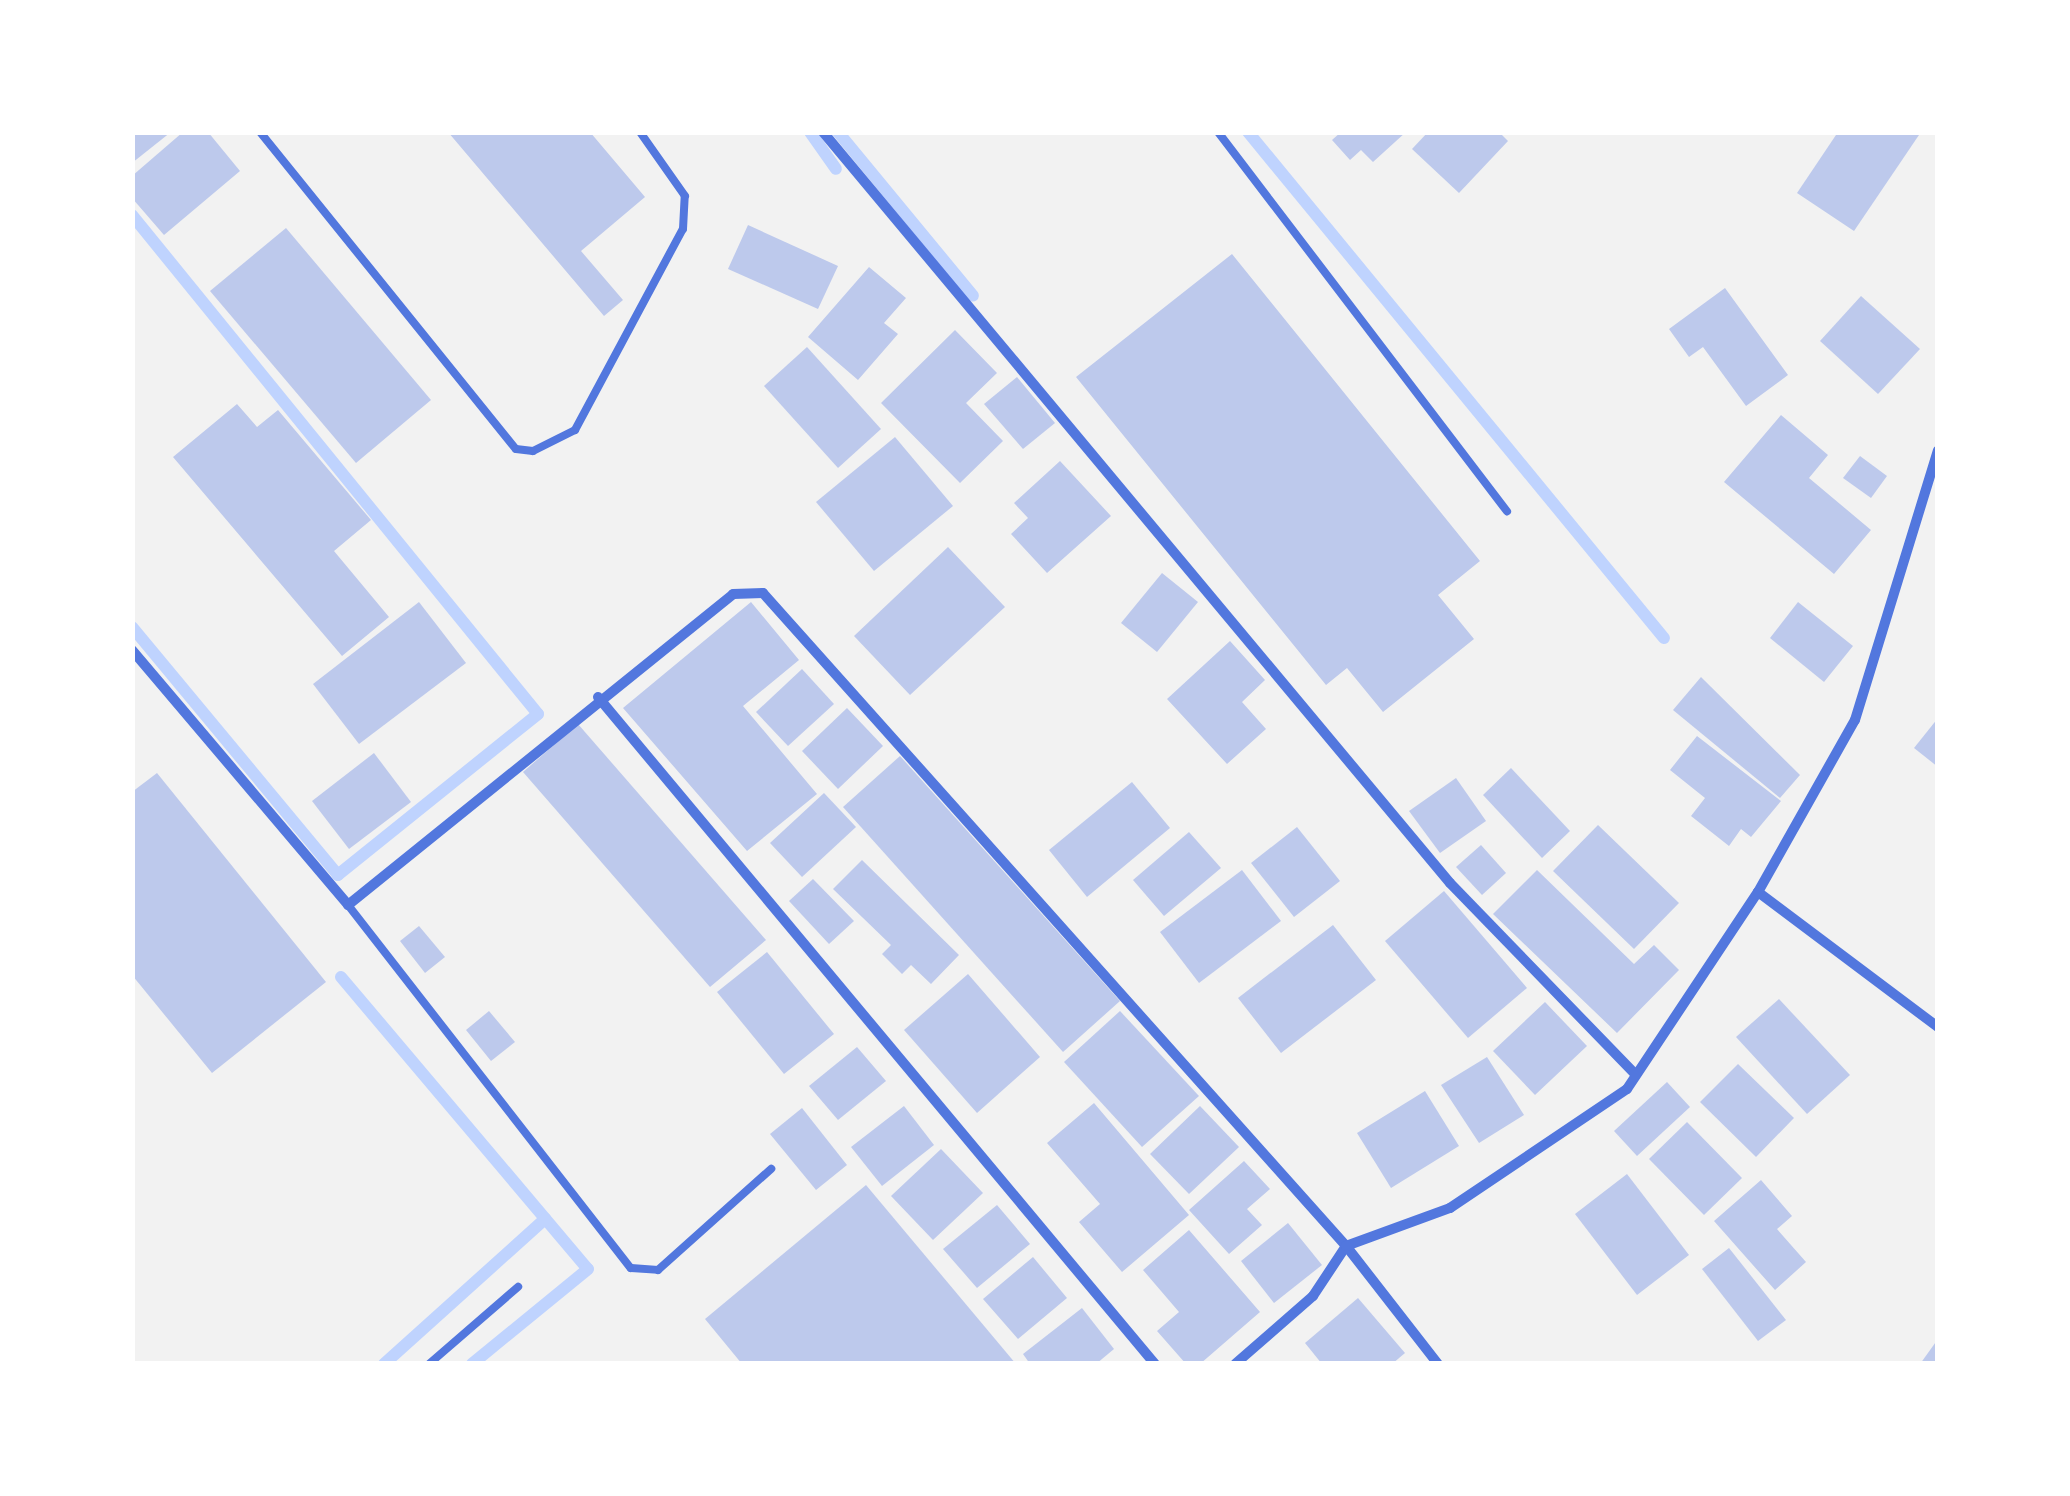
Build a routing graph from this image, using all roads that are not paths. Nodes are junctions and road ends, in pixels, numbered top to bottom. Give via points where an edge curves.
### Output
1 (260, 132) edge
2 (640, 132) edge
3 (823, 132) edge
4 (1218, 132) edge
5 (1938, 450) edge
6 (1508, 512) dead end
7 (132, 650) edge
8 (598, 697) junction
9 (1758, 892) junction
10 (348, 905) junction
11 (1938, 1027) edge
12 (1636, 1075) junction
13 (771, 1169) dead end
14 (1346, 1246) junction
15 (518, 1287) dead end
16 (429, 1364) edge
17 (1156, 1364) edge
18 (1235, 1364) edge
19 (1438, 1364) edge

1 - 2 lane via 516,449 534,451 575,430 683,229 684,196
3 - 12 street via 1450,883
4 - 6 lane
5 - 9 street via 1856,720
7 - 10 street
8 - 10 street
8 - 14 street via 733,594 763,592
8 - 17 street
9 - 11 street
9 - 12 street
10 - 13 lane via 631,1268 658,1270
12 - 14 street via 1559,1143 1450,1208
14 - 18 street via 1313,1296
14 - 19 street
15 - 16 lane

